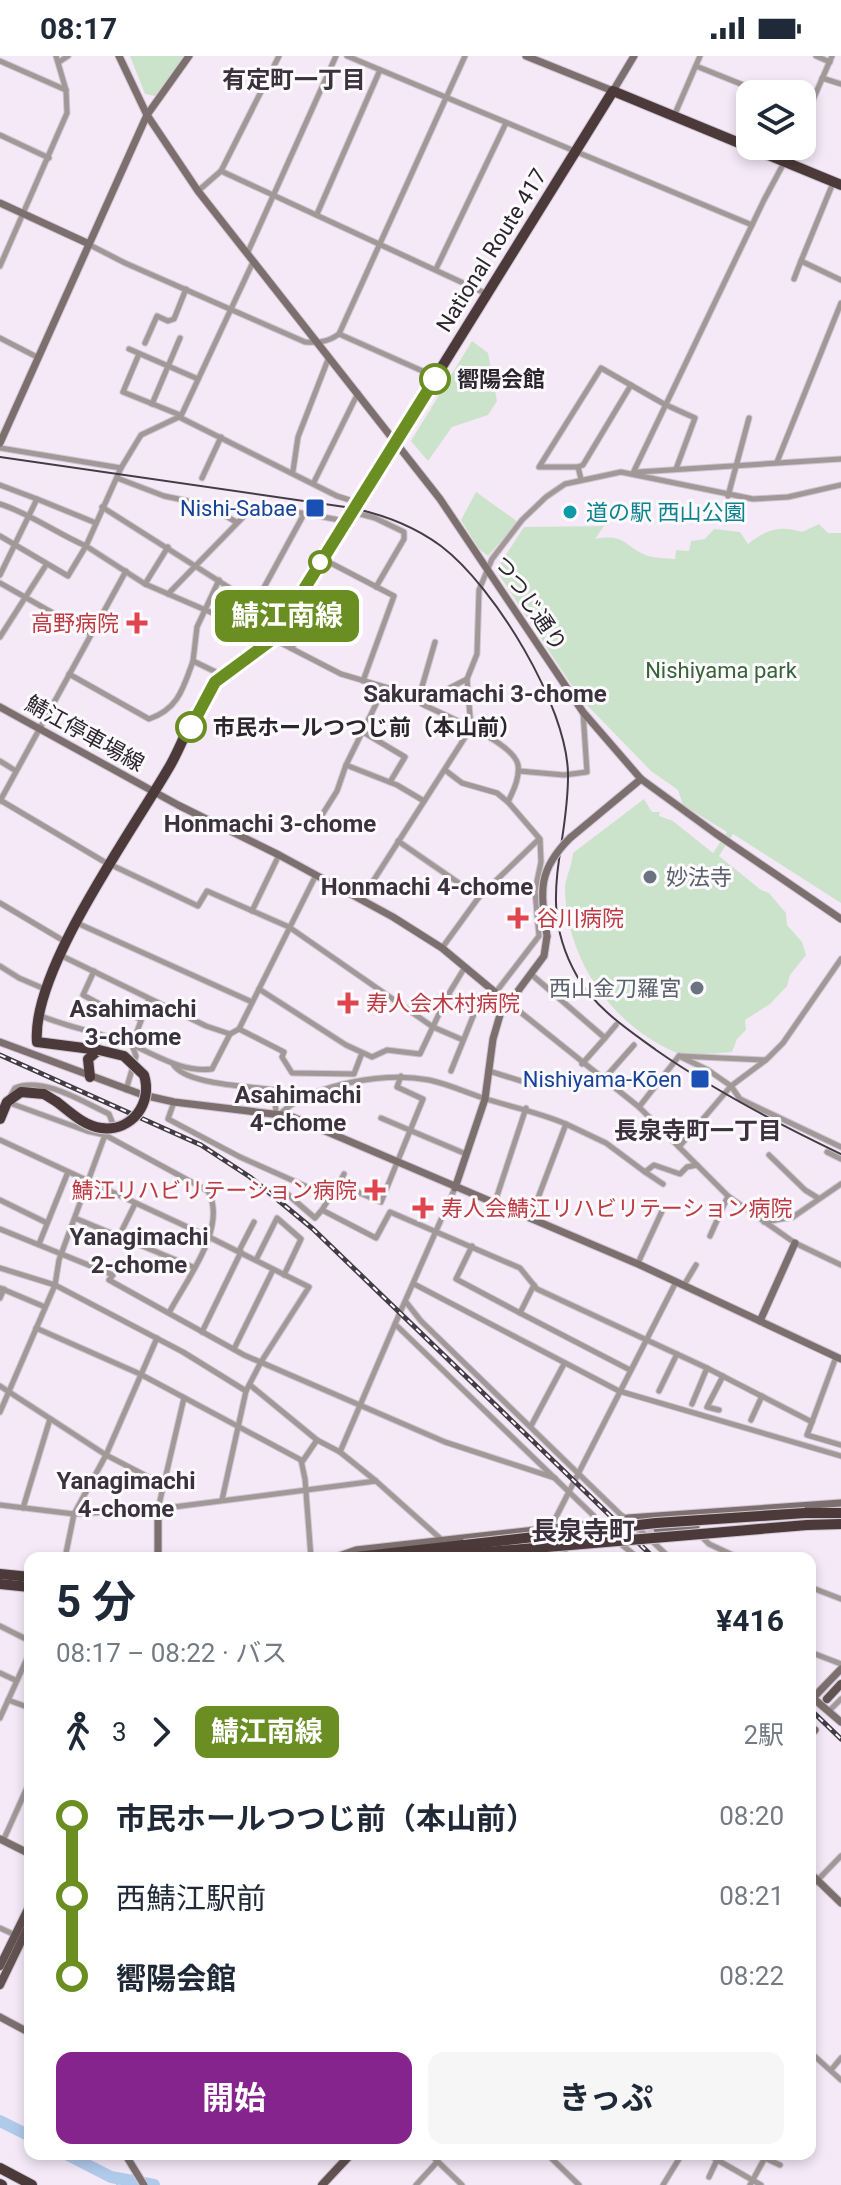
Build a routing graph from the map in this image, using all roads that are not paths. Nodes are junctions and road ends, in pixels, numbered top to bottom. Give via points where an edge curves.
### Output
1 (68, 56) edge
2 (119, 56) edge
3 (189, 56) edge
4 (279, 56) edge
5 (336, 56) edge
6 (347, 56) edge
7 (465, 56) edge
8 (526, 56) edge
9 (552, 56) edge
10 (634, 56) edge
11 (700, 56) edge
12 (816, 56) edge
13 (58, 59) edge
14 (831, 59) edge
15 (0, 61) edge
16 (546, 65) junction
17 (696, 66) junction
18 (380, 70) junction
19 (822, 78) junction
20 (736, 82) edge
21 (841, 84) edge
22 (816, 89) edge
23 (66, 90) junction
24 (613, 91) junction
25 (447, 98) junction
26 (147, 115) junction
27 (674, 116) junction
28 (506, 123) junction
29 (0, 135) edge
30 (576, 151) junction
31 (49, 158) junction
32 (787, 160) edge
33 (786, 163) junction
34 (221, 171) junction
35 (837, 183) edge
36 (198, 191) junction
37 (274, 195) junction
38 (0, 203) edge
39 (317, 214) junction
40 (24, 215) junction
41 (752, 225) junction
42 (87, 243) junction
43 (381, 243) junction
44 (247, 254) junction
45 (253, 261) junction
46 (801, 261) junction
47 (0, 266) edge
48 (436, 269) junction
49 (794, 279) dead end
50 (841, 280) edge
51 (186, 289) junction
52 (488, 295) junction
53 (841, 303) edge
54 (230, 309) junction
55 (339, 334) junction
56 (0, 338) edge
57 (180, 338) dead end
58 (145, 343) dead end
59 (319, 343) junction
60 (129, 349) dead end
61 (139, 354) junction
62 (37, 357) junction
63 (330, 357) junction
64 (168, 366) junction
65 (436, 377) junction
66 (198, 379) junction
67 (631, 385) junction
68 (358, 392) junction
69 (152, 404) junction
70 (664, 404) junction
71 (180, 416) junction
72 (749, 418) dead end
73 (221, 437) junction
74 (397, 442) junction
75 (0, 446) edge
76 (841, 459) edge
77 (777, 462) junction
78 (578, 467) junction
79 (736, 467) junction
80 (121, 468) junction
81 (676, 469) junction
82 (293, 471) junction
83 (633, 473) junction
84 (117, 478) junction
85 (202, 478) dead end
86 (581, 479) junction
87 (314, 482) junction
88 (0, 485) edge
89 (841, 485) edge
90 (728, 496) junction
91 (37, 499) junction
92 (0, 504) edge
93 (102, 507) junction
94 (350, 511) junction
95 (304, 514) junction
96 (30, 516) junction
97 (236, 522) junction
98 (96, 523) junction
99 (0, 536) edge
100 (16, 544) junction
101 (86, 546) junction
102 (168, 547) junction
103 (322, 558) junction
104 (46, 565) junction
105 (196, 566) junction
106 (488, 569) junction
107 (126, 571) junction
108 (0, 575) edge
109 (219, 580) junction
110 (0, 583) edge
111 (145, 584) junction
112 (376, 587) junction
113 (168, 594) junction
114 (25, 598) junction
115 (255, 604) junction
116 (204, 609) junction
117 (356, 628) dead end
118 (252, 630) junction
119 (90, 634) junction
120 (0, 637) edge
121 (273, 639) junction
122 (435, 642) dead end
123 (291, 648) junction
124 (193, 661) junction
125 (69, 674) junction
126 (220, 674) junction
127 (467, 679) junction
128 (363, 681) junction
129 (381, 687) junction
130 (419, 697) junction
131 (0, 707) edge
132 (583, 712) junction
133 (38, 728) junction
134 (471, 728) junction
135 (363, 732) junction
136 (0, 761) edge
137 (346, 765) junction
138 (445, 770) junction
139 (16, 771) junction
140 (519, 771) junction
141 (641, 779) junction
142 (390, 782) junction
143 (153, 790) junction
144 (0, 801) edge
145 (424, 801) junction
146 (508, 802) junction
147 (322, 815) dead end
148 (540, 839) junction
149 (398, 841) junction
150 (527, 851) junction
151 (279, 855) junction
152 (541, 862) junction
153 (110, 864) junction
154 (316, 875) junction
155 (479, 897) junction
156 (361, 900) junction
157 (0, 903) edge
158 (252, 911) junction
159 (841, 919) edge
160 (76, 922) junction
161 (289, 927) junction
162 (66, 942) junction
163 (442, 948) junction
164 (61, 955) junction
165 (841, 959) edge
166 (0, 966) edge
167 (465, 966) junction
168 (94, 971) junction
169 (532, 975) junction
170 (259, 989) junction
171 (48, 990) junction
172 (496, 992) junction
173 (448, 995) junction
174 (149, 999) junction
175 (252, 1002) junction
176 (508, 1003) junction
177 (39, 1015) junction
178 (140, 1019) junction
179 (616, 1025) dead end
180 (433, 1027) junction
181 (239, 1029) junction
182 (230, 1034) junction
183 (605, 1038) junction
184 (463, 1040) junction
185 (0, 1042) edge
186 (132, 1045) junction
187 (634, 1045) dead end
188 (37, 1048) junction
189 (99, 1050) junction
190 (362, 1053) junction
191 (679, 1056) junction
192 (766, 1060) junction
193 (173, 1064) junction
194 (582, 1064) junction
195 (451, 1071) dead end
196 (489, 1071) junction
197 (401, 1076) junction
198 (90, 1077) junction
199 (603, 1080) junction
200 (534, 1085) dead end
201 (731, 1086) junction
202 (126, 1090) junction
203 (485, 1099) junction
204 (7, 1102) junction
205 (174, 1102) junction
206 (639, 1107) junction
207 (526, 1108) junction
208 (279, 1113) junction
209 (381, 1118) dead end
210 (0, 1119) edge
211 (566, 1124) junction
212 (410, 1131) junction
213 (105, 1135) junction
214 (0, 1140) edge
215 (679, 1147) junction
216 (841, 1147) edge
217 (827, 1152) dead end
218 (466, 1154) junction
219 (769, 1155) dead end
220 (841, 1159) edge
221 (398, 1163) junction
222 (697, 1165) junction
223 (68, 1172) junction
224 (645, 1172) junction
225 (344, 1174) dead end
226 (90, 1183) junction
227 (339, 1184) junction
228 (663, 1184) dead end
229 (841, 1184) edge
230 (455, 1188) junction
231 (286, 1193) dead end
232 (728, 1196) junction
233 (330, 1197) junction
234 (818, 1198) junction
235 (0, 1200) edge
236 (135, 1204) junction
237 (494, 1205) junction
238 (663, 1209) dead end
239 (322, 1210) junction
240 (77, 1219) junction
241 (530, 1219) junction
242 (254, 1222) dead end
243 (763, 1222) junction
244 (47, 1223) junction
245 (0, 1229) edge
246 (438, 1231) junction
247 (119, 1236) junction
248 (710, 1236) dead end
249 (209, 1237) junction
250 (795, 1243) junction
251 (39, 1244) junction
252 (472, 1246) junction
253 (240, 1251) junction
254 (62, 1254) junction
255 (256, 1260) junction
256 (638, 1264) junction
257 (696, 1265) dead end
258 (841, 1265) edge
259 (193, 1267) junction
260 (0, 1268) edge
261 (273, 1270) junction
262 (284, 1275) junction
263 (680, 1283) junction
264 (414, 1284) junction
265 (55, 1285) junction
266 (534, 1285) junction
267 (2, 1288) edge
268 (0, 1298) edge
269 (406, 1302) junction
270 (45, 1307) junction
271 (170, 1311) junction
272 (520, 1313) junction
273 (760, 1321) junction
274 (395, 1324) junction
275 (36, 1328) junction
276 (202, 1332) junction
277 (157, 1338) junction
278 (646, 1340) junction
279 (234, 1349) junction
280 (677, 1354) junction
281 (839, 1358) edge
282 (261, 1362) junction
283 (564, 1364) junction
284 (707, 1368) junction
285 (630, 1370) junction
286 (140, 1374) junction
287 (723, 1376) junction
288 (0, 1386) edge
289 (248, 1388) junction
290 (9, 1391) junction
291 (619, 1391) junction
292 (659, 1391) dead end
293 (762, 1396) junction
294 (184, 1398) junction
295 (692, 1404) dead end
296 (361, 1406) junction
297 (719, 1410) dead end
298 (0, 1412) edge
299 (50, 1419) junction
300 (751, 1420) dead end
301 (812, 1422) junction
302 (238, 1425) junction
303 (531, 1426) junction
304 (807, 1435) junction
305 (317, 1440) junction
306 (804, 1444) junction
307 (841, 1445) edge
308 (340, 1452) junction
309 (106, 1455) junction
310 (841, 1456) edge
311 (302, 1463) junction
312 (578, 1472) junction
313 (555, 1478) junction
314 (376, 1481) junction
315 (162, 1484) junction
316 (305, 1490) junction
317 (569, 1492) junction
318 (222, 1500) junction
319 (841, 1503) edge
320 (0, 1505) edge
321 (23, 1508) junction
322 (158, 1509) junction
323 (691, 1512) junction
324 (841, 1513) edge
325 (74, 1514) junction
326 (628, 1518) junction
327 (806, 1519) junction
328 (597, 1523) junction
329 (696, 1526) junction
330 (841, 1527) edge
331 (551, 1528) junction
332 (657, 1529) tunnel mouth
333 (584, 1537) tunnel mouth
334 (701, 1537) junction
335 (442, 1540) junction
336 (653, 1541) junction
337 (543, 1542) junction
338 (597, 1546) junction
339 (464, 1550) junction
340 (66, 1552) edge
341 (158, 1552) edge
342 (310, 1552) edge
343 (350, 1552) edge
344 (435, 1552) edge
345 (456, 1552) edge
346 (537, 1552) edge
347 (560, 1552) edge
348 (632, 1552) edge
349 (664, 1552) edge
350 (728, 1552) edge
351 (0, 1574) edge
352 (24, 1576) edge
353 (0, 1584) edge
354 (24, 1586) edge
355 (816, 1589) edge
356 (841, 1599) edge
357 (0, 1626) edge
358 (24, 1638) edge
359 (816, 1655) edge
360 (24, 1663) edge
361 (841, 1667) edge
362 (0, 1673) edge
363 (15, 1680) junction
364 (841, 1684) edge
365 (816, 1693) tunnel mouth
366 (827, 1699) tunnel mouth
367 (841, 1699) edge
368 (8, 1700) junction
369 (816, 1700) edge
370 (24, 1706) edge
371 (829, 1711) junction
372 (0, 1718) edge
373 (841, 1722) edge
374 (24, 1794) edge
375 (2, 1840) edge
376 (24, 1851) edge
377 (841, 1856) edge
378 (817, 1880) joint
379 (841, 1903) edge
380 (0, 1928) edge
381 (23, 1939) edge
382 (0, 1966) edge
383 (0, 1985) edge
384 (0, 2017) edge
385 (24, 2030) edge
386 (816, 2057) edge
387 (841, 2058) edge
388 (831, 2070) junction
389 (841, 2080) edge
390 (129, 2160) edge
391 (345, 2160) edge
392 (553, 2160) edge
393 (678, 2160) edge
394 (717, 2160) joint
395 (764, 2160) edge
396 (772, 2160) edge
397 (438, 2161) joint
398 (780, 2165) dead end
399 (0, 2168) edge
400 (709, 2177) dead end
401 (752, 2183) edge
402 (32, 2185) edge
403 (144, 2185) edge
404 (322, 2185) edge
405 (416, 2185) edge
406 (462, 2185) edge
407 (579, 2185) edge
408 (663, 2185) edge
409 (761, 2185) edge

1 - 13 street
2 - 26 street, つつじ通り
3 - 26 street
4 - 34 street
5 - 37 street
6 - 18 street
7 - 25 street
8 - 16 street
9 - 16 street
10 - 24 street
11 - 17 street
12 - 14 street
13 - 23 street
14 - 19 street
15 - 23 street
16 - 24 street
17 - 20 street
17 - 27 street
18 - 25 street
18 - 39 street
19 - 21 street
19 - 22 street
23 - 31 street via 67,113
24 - 27 highway
24 - 30 highway, National Route 417
25 - 28 street
25 - 43 street
26 - 36 street, つつじ通り
26 - 42 street
27 - 33 highway
28 - 30 street
28 - 48 street
29 - 31 street
30 - 41 street
30 - 52 highway, National Route 417
31 - 40 street
32 - 33 street
33 - 35 highway
33 - 41 street
34 - 36 street
34 - 37 street
35 - 46 street
36 - 44 street, つつじ通り
37 - 39 street
37 - 44 street
38 - 40 street
39 - 43 street
40 - 42 street
40 - 47 street
41 - 70 street
42 - 51 street
42 - 62 street
43 - 48 street
43 - 55 street
44 - 45 street, つつじ通り
45 - 54 street
45 - 59 street, つつじ通り
46 - 49 street
46 - 50 street
48 - 52 street
51 - 54 street
51 - 58 street via 174,319 157,316
52 - 65 highway, National Route 417
53 - 77 street
54 - 59 street via 305,342
54 - 66 street
55 - 59 street
55 - 65 street
56 - 62 street
57 - 64 street
59 - 63 street, つつじ通り
60 - 61 street
61 - 64 street
61 - 69 street via 123,392
62 - 75 street
63 - 68 street, つつじ通り
63 - 82 street via 304,420
64 - 66 street
64 - 69 street
65 - 74 highway, National Route 417
66 - 71 street
67 - 70 street
67 - 78 street
67 - 78 street via 601,368 539,467
68 - 74 street, つつじ通り
68 - 87 street
69 - 71 street
70 - 81 street via 695,418
70 - 83 street
71 - 73 street
71 - 80 street via 141,435
72 - 79 street
73 - 82 street
73 - 85 street
74 - 94 highway, National Route 417
74 - 106 street, つつじ通り
75 - 80 street
76 - 77 street
77 - 79 street
78 - 86 street
79 - 81 street
79 - 90 street
80 - 84 street
81 - 83 street
82 - 87 street
83 - 86 street
83 - 90 street
84 - 93 street
84 - 97 street via 207,505
86 - 106 street via 565,484 535,507
87 - 94 street
88 - 91 street
89 - 90 street via 788,497
91 - 96 street
91 - 98 street
92 - 96 street
93 - 98 street
93 - 102 street
94 - 95 street
94 - 103 highway, National Route 417
94 - 112 street via 404,532
95 - 97 street via 251,509
95 - 115 street
96 - 100 street
96 - 101 street
97 - 105 street
98 - 101 street
99 - 100 street
100 - 104 street
100 - 108 street
101 - 104 street via 68,576
101 - 107 street
102 - 105 street
102 - 111 street
103 - 112 street
103 - 121 highway, National Route 417
104 - 114 street
105 - 109 street
105 - 113 street
106 - 127 street via 477,599 477,654
106 - 132 street, つつじ通り
107 - 111 street
107 - 119 street
109 - 115 street
109 - 116 street
110 - 114 street
111 - 113 street
112 - 128 street via 394,596
113 - 116 street
114 - 119 street
114 - 120 street
115 - 118 street
116 - 118 street
116 - 124 street
117 - 123 street via 313,624
118 - 121 street
119 - 125 street
121 - 123 street
121 - 126 highway, National Route 417
121 - 143 highway, National Route 417 via 215,682
122 - 130 street
123 - 128 street
124 - 125 street via 167,713 149,719
124 - 126 street
125 - 133 street
126 - 143 highway, National Route 417
127 - 130 street via 434,696
127 - 134 street
128 - 129 street
129 - 130 street
129 - 135 street
130 - 134 street via 422,704
131 - 133 street, 鯖江停車場線
132 - 140 street via 587,772
132 - 141 street, つつじ通り
133 - 139 street
133 - 143 street, 鯖江停車場線
134 - 138 street
134 - 140 street via 513,754
135 - 137 street
135 - 142 street via 405,757
136 - 139 street
137 - 142 street
137 - 147 street
138 - 145 street
138 - 146 street
139 - 144 street
140 - 146 street
141 - 159 street, つつじ通り
141 - 169 street, bridge via 570,838 547,867 541,886 547,936 544,956
142 - 145 street
143 - 151 street, 鯖江停車場線
143 - 153 highway, National Route 417
144 - 153 street
145 - 149 street
146 - 148 street
148 - 150 street
148 - 152 street
149 - 155 street
149 - 156 street
150 - 152 street
150 - 155 street
151 - 154 street, 鯖江停車場線
151 - 158 street
152 - 172 street via 535,891 539,936
153 - 158 street via 198,906 207,891
153 - 160 highway, National Route 417
154 - 156 street, 鯖江停車場線
154 - 161 street
155 - 163 street
156 - 163 street, 鯖江停車場線
157 - 162 street
158 - 161 street
160 - 162 highway, National Route 417
160 - 175 street
161 - 170 street
161 - 180 street
162 - 164 highway, National Route 417
163 - 167 street, 鯖江停車場線
164 - 168 street
164 - 171 highway, National Route 417
165 - 192 street
166 - 171 street
167 - 172 street, 鯖江停車場線
167 - 173 street
168 - 174 street
168 - 178 street via 83,995 122,1016
169 - 176 street
169 - 183 street
170 - 175 street
170 - 190 street
171 - 177 highway, National Route 417
172 - 176 street, 鯖江停車場線
173 - 180 street
173 - 184 street via 474,1014
174 - 178 street
174 - 182 street
175 - 181 street
176 - 194 street
176 - 196 street via 493,1039
177 - 186 street
177 - 188 highway, National Route 417
178 - 186 street
179 - 183 street
180 - 184 street
180 - 190 street via 420,1054
181 - 182 street
181 - 190 street via 284,1052 294,1074 354,1074
182 - 193 street via 212,1069
183 - 194 street
184 - 195 street
185 - 188 street
186 - 193 street
186 - 202 street via 136,1062
187 - 199 street
188 - 189 highway
188 - 198 street
189 - 198 highway via 88,1059
189 - 204 highway, bridge via 124,1056 144,1075 147,1098 137,1114 117,1127 86,1123 31,1091
191 - 192 street
191 - 201 street
191 - 206 street
192 - 201 street
193 - 208 street via 197,1079 274,1090
194 - 199 street
196 - 200 street
196 - 203 street
197 - 203 street
197 - 208 street via 339,1086
197 - 212 street via 397,1087 423,1099
198 - 202 street
199 - 206 street
201 - 215 street
201 - 216 street via 740,1099
202 - 205 street
203 - 207 street
203 - 218 street
204 - 210 highway
204 - 213 street
204 - 213 street via 20,1085 51,1089 112,1116
205 - 208 street
205 - 233 street via 168,1119
206 - 215 street
207 - 211 street
207 - 237 street
208 - 221 street
209 - 212 street
211 - 224 street via 606,1143
211 - 241 street
212 - 218 street
212 - 221 street
213 - 226 street
213 - 249 street via 208,1191 214,1201
214 - 223 street
215 - 222 street
217 - 220 street
218 - 230 street
219 - 234 street
221 - 227 street via 381,1202
221 - 230 street
222 - 224 street via 680,1174 654,1165
222 - 232 street
223 - 226 street
223 - 244 street
224 - 228 street
225 - 227 street
226 - 236 street
226 - 240 street
227 - 233 street
229 - 234 street
230 - 237 street
230 - 246 street
231 - 239 street via 315,1218
232 - 243 street
232 - 248 street
233 - 239 street
234 - 243 street via 793,1217
235 - 244 street
236 - 247 street
236 - 249 street
237 - 241 street
238 - 256 street
239 - 246 street via 376,1238 390,1212
240 - 247 street
240 - 254 street
241 - 256 street
242 - 253 street
243 - 250 street
244 - 251 street
245 - 251 street
246 - 252 street
246 - 264 street
247 - 259 street
249 - 253 street
249 - 259 street
250 - 258 street
250 - 273 street
251 - 254 street
252 - 266 street via 520,1268
252 - 272 street via 456,1279
253 - 255 street
253 - 276 street
254 - 265 street
254 - 271 street via 113,1275 109,1280
255 - 261 street
255 - 262 street via 277,1218 301,1239
256 - 263 street
257 - 263 street
259 - 271 street
260 - 265 street
261 - 262 street
261 - 279 street
262 - 282 street via 309,1287
263 - 273 street
263 - 278 street
264 - 269 street
264 - 283 street
265 - 270 street
265 - 277 street
266 - 272 street
266 - 278 street
267 - 268 street
267 - 270 street
269 - 274 street
269 - 303 street
270 - 275 street
271 - 276 street
272 - 285 street
273 - 281 street
274 - 296 street
274 - 313 street
275 - 286 street
275 - 290 street
276 - 279 street
277 - 286 street
277 - 289 street
278 - 280 street
278 - 285 street
279 - 282 street
280 - 284 street
280 - 292 street
281 - 301 street
282 - 289 street
282 - 296 street
283 - 291 street
283 - 303 street
284 - 287 street
284 - 295 street
285 - 291 street
286 - 294 street
286 - 309 street
287 - 293 street
287 - 297 street via 707,1407
288 - 290 street
289 - 302 street
289 - 305 street
290 - 298 street
290 - 299 street
291 - 306 street
291 - 312 street
293 - 300 street
293 - 301 street
294 - 302 street
294 - 315 street
296 - 308 street
296 - 313 street via 445,1442
299 - 309 street
299 - 321 street
301 - 304 street
302 - 311 street
302 - 318 street
303 - 312 street
304 - 306 street
304 - 307 street
305 - 308 street
305 - 311 street
306 - 310 street
308 - 314 street
309 - 315 street
309 - 325 street
311 - 316 street
312 - 317 street
312 - 326 street
313 - 317 street
314 - 316 street
314 - 335 street
315 - 322 street
316 - 318 street
316 - 342 street
317 - 328 street
317 - 331 street
318 - 322 street
319 - 323 street
320 - 321 street
321 - 325 street
322 - 325 street
322 - 341 street
323 - 326 street
323 - 329 street
324 - 327 highway
325 - 340 street
326 - 336 street
327 - 330 highway
327 - 339 highway, bridge via 656,1523
328 - 331 street
328 - 338 street
329 - 332 street
329 - 334 street
330 - 334 street
331 - 335 street
331 - 337 street
333 - 337 street
334 - 336 street
334 - 350 street
335 - 343 street
336 - 349 street
337 - 346 street
338 - 347 street
338 - 348 street via 623,1543
339 - 344 highway
339 - 345 highway
351 - 352 highway
353 - 354 highway
355 - 356 street
357 - 358 street
359 - 361 street
360 - 363 street
361 - 365 street
362 - 363 street
363 - 368 street
364 - 366 main road
367 - 371 street
368 - 370 street
368 - 372 street
369 - 371 street
371 - 373 street
374 - 375 street
375 - 376 street
377 - 378 street
378 - 379 street
380 - 381 street
381 - 382 main road
381 - 383 main road
384 - 385 street
386 - 388 street
387 - 388 street
388 - 389 street
390 - 403 street
391 - 404 main road
392 - 407 street
393 - 408 street
394 - 400 street
394 - 401 street
395 - 401 street
396 - 398 street
397 - 405 street
397 - 406 street
399 - 402 highway
401 - 409 street

